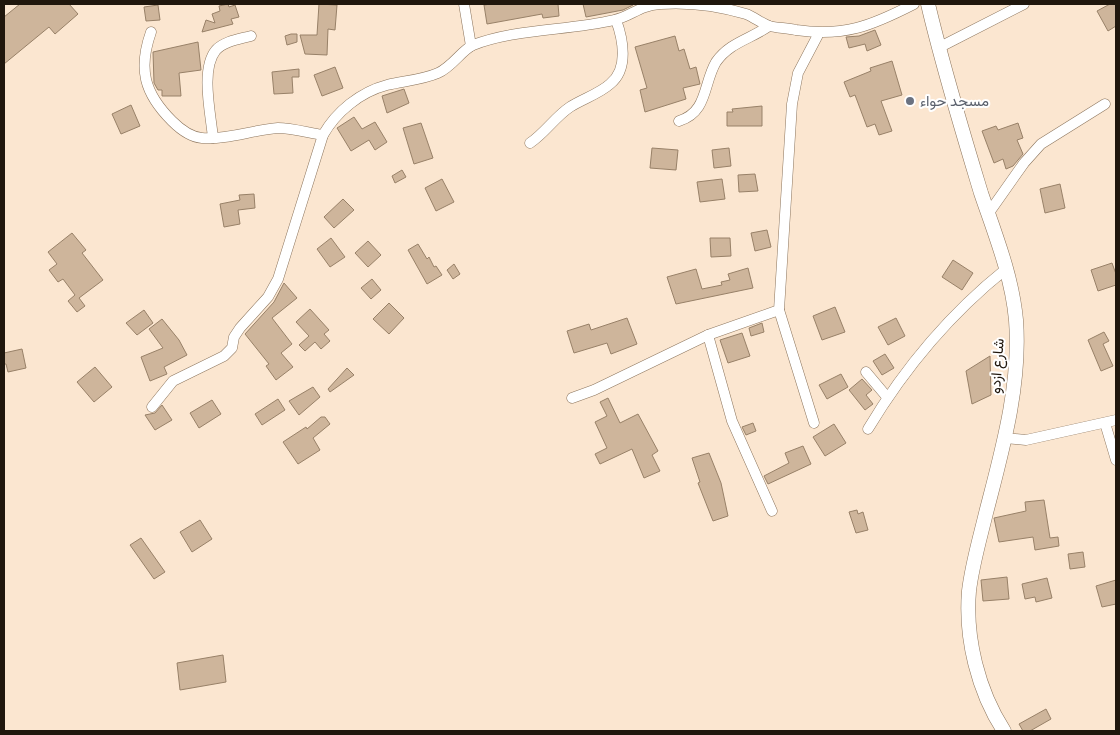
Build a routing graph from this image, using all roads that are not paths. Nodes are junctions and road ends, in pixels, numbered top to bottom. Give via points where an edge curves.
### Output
1 (464, 4) edge
2 (914, 4) edge
3 (928, 4) edge
4 (1024, 4) edge
5 (616, 20) junction
6 (769, 26) junction
7 (151, 32) dead end
8 (818, 33) junction
9 (251, 36) dead end
10 (471, 46) junction
11 (938, 48) junction
12 (1105, 104) dead end
13 (680, 121) dead end
14 (323, 135) junction
15 (214, 138) junction
16 (530, 143) dead end
17 (988, 214) junction
18 (1006, 269) junction
19 (779, 310) junction
20 (708, 335) junction
21 (866, 372) dead end
22 (887, 397) junction
23 (572, 398) dead end
24 (152, 407) dead end
25 (1116, 420) edge
26 (814, 423) dead end
27 (1105, 423) junction
28 (868, 429) dead end
29 (1006, 438) junction
30 (1116, 460) edge
31 (772, 511) dead end
32 (1004, 731) edge

1 - 10 street
2 - 8 street via 871,24 840,32
3 - 11 street, شارع ازدو
4 - 11 street
5 - 6 street via 640,7 699,4 729,9
5 - 10 street via 542,29
5 - 16 street via 623,46 618,75 610,84 568,108 544,134
6 - 8 street
6 - 13 street via 725,51 711,72 700,106 690,118
7 - 15 street via 143,68 147,89 161,110 181,130 199,138
8 - 19 street via 798,73 792,104
9 - 15 street via 225,44 216,51 210,63 208,75
10 - 14 street via 438,73 385,85 368,93 332,120
11 - 17 street, شارع ازدو
12 - 17 street via 1041,144
14 - 15 street via 279,128
14 - 24 street via 278,280 268,297 240,328 232,348 224,356 173,381
17 - 18 street, شارع ازدو
18 - 22 street via 961,308
18 - 29 street, شارع ازدو via 1016,320 1015,369
19 - 20 street
19 - 26 street
20 - 23 street
20 - 31 street via 732,421
21 - 22 street
22 - 28 street
25 - 27 street
27 - 29 street via 1026,440
27 - 30 street
29 - 32 street, شارع ازدو via 969,591 970,632 977,675

